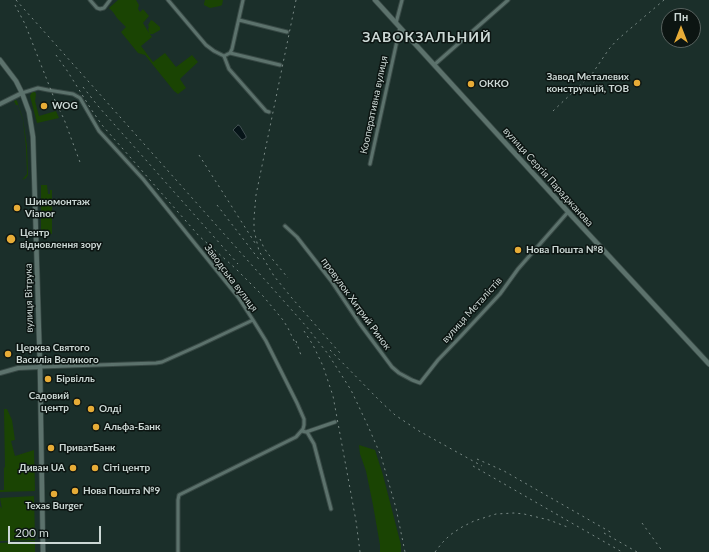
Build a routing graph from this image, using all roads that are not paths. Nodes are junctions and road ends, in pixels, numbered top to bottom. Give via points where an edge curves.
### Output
1 (90, 0) edge
2 (110, 0) edge
3 (168, 0) edge
4 (243, 0) edge
5 (374, 0) edge
6 (402, 0) edge
7 (508, 0) edge
8 (239, 20) junction
9 (398, 25) junction
10 (287, 32) dead end
11 (230, 53) junction
12 (224, 56) junction
13 (0, 60) edge
14 (0, 64) edge
15 (280, 65) dead end
16 (434, 65) junction
17 (21, 93) junction
18 (0, 104) edge
19 (269, 112) dead end
20 (370, 164) dead end
21 (568, 212) junction
22 (285, 226) dead end
23 (253, 320) junction
24 (709, 364) edge
25 (39, 367) junction
26 (0, 373) edge
27 (420, 383) joint
28 (335, 422) dead end
29 (302, 431) junction
30 (307, 432) junction
31 (331, 509) dead end
32 (42, 552) edge
33 (178, 552) edge

1 - 2 street via 100,9
3 - 12 street via 206,45
4 - 8 street
5 - 9 main road, вулиця Сергія Параджанова
6 - 9 street, Кооперативна вулиця
7 - 16 street
8 - 10 street
8 - 11 street
9 - 16 main road, вулиця Сергія Параджанова
9 - 20 street, Кооперативна вулиця
11 - 12 street
11 - 15 street
12 - 19 street via 229,69
13 - 17 main road via 16,81
14 - 17 main road
16 - 21 main road, вулиця Сергія Параджанова
17 - 18 street
17 - 23 street, Заводська вулиця via 38,88 73,94 80,98 99,131 147,184 238,297
17 - 25 main road, вулиця Вітрука via 30,116 34,150
21 - 24 main road, вулиця Сергія Параджанова
21 - 27 street, вулиця Металістів via 500,294
22 - 27 street, провулок Хитрий Ринок via 297,237 332,282 392,368
23 - 25 street via 156,364
23 - 29 street, Заводська вулиця via 305,421
25 - 26 street via 18,368
25 - 32 main road, вулиця Вітрука
28 - 30 street
29 - 30 street
29 - 33 street via 296,437 179,495
30 - 31 street via 314,444

